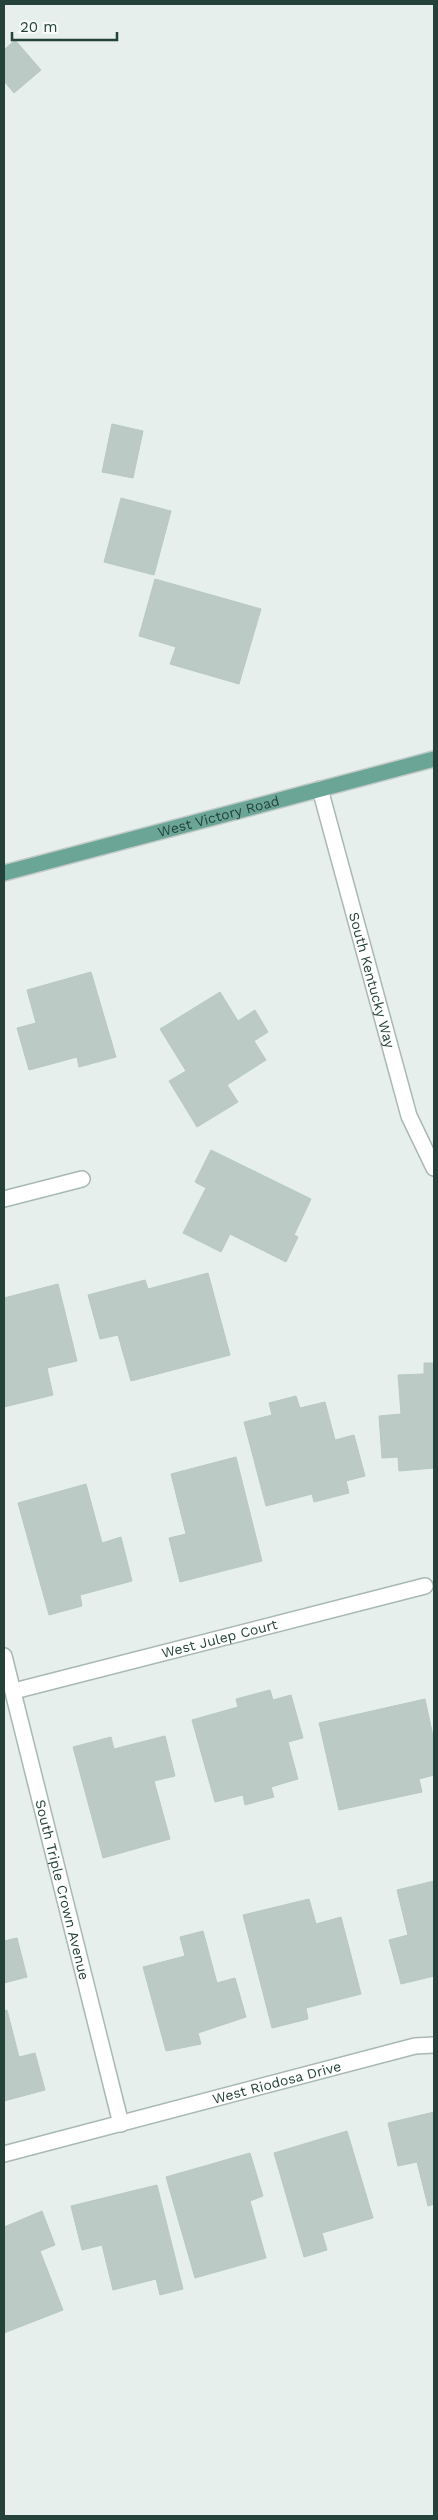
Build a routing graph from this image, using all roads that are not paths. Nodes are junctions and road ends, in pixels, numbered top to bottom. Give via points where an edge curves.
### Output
1 (434, 758) edge
2 (320, 789) junction
3 (4, 872) edge
4 (434, 1168) edge
5 (82, 1178) dead end
6 (4, 1199) edge
7 (425, 1586) dead end
8 (4, 1656) edge
9 (14, 1691) junction
10 (434, 2045) edge
11 (121, 2124) junction
12 (4, 2154) edge

1 - 2 main road, West Victory Road
2 - 3 main road, West Victory Road
2 - 4 street, South Kentucky Way via 409,1116
5 - 6 street
7 - 9 street, West Julep Court
8 - 9 street, South Triple Crown Avenue
9 - 11 street, South Triple Crown Avenue
10 - 11 street, West Riodosa Drive via 415,2046
11 - 12 street, West Riodosa Drive

